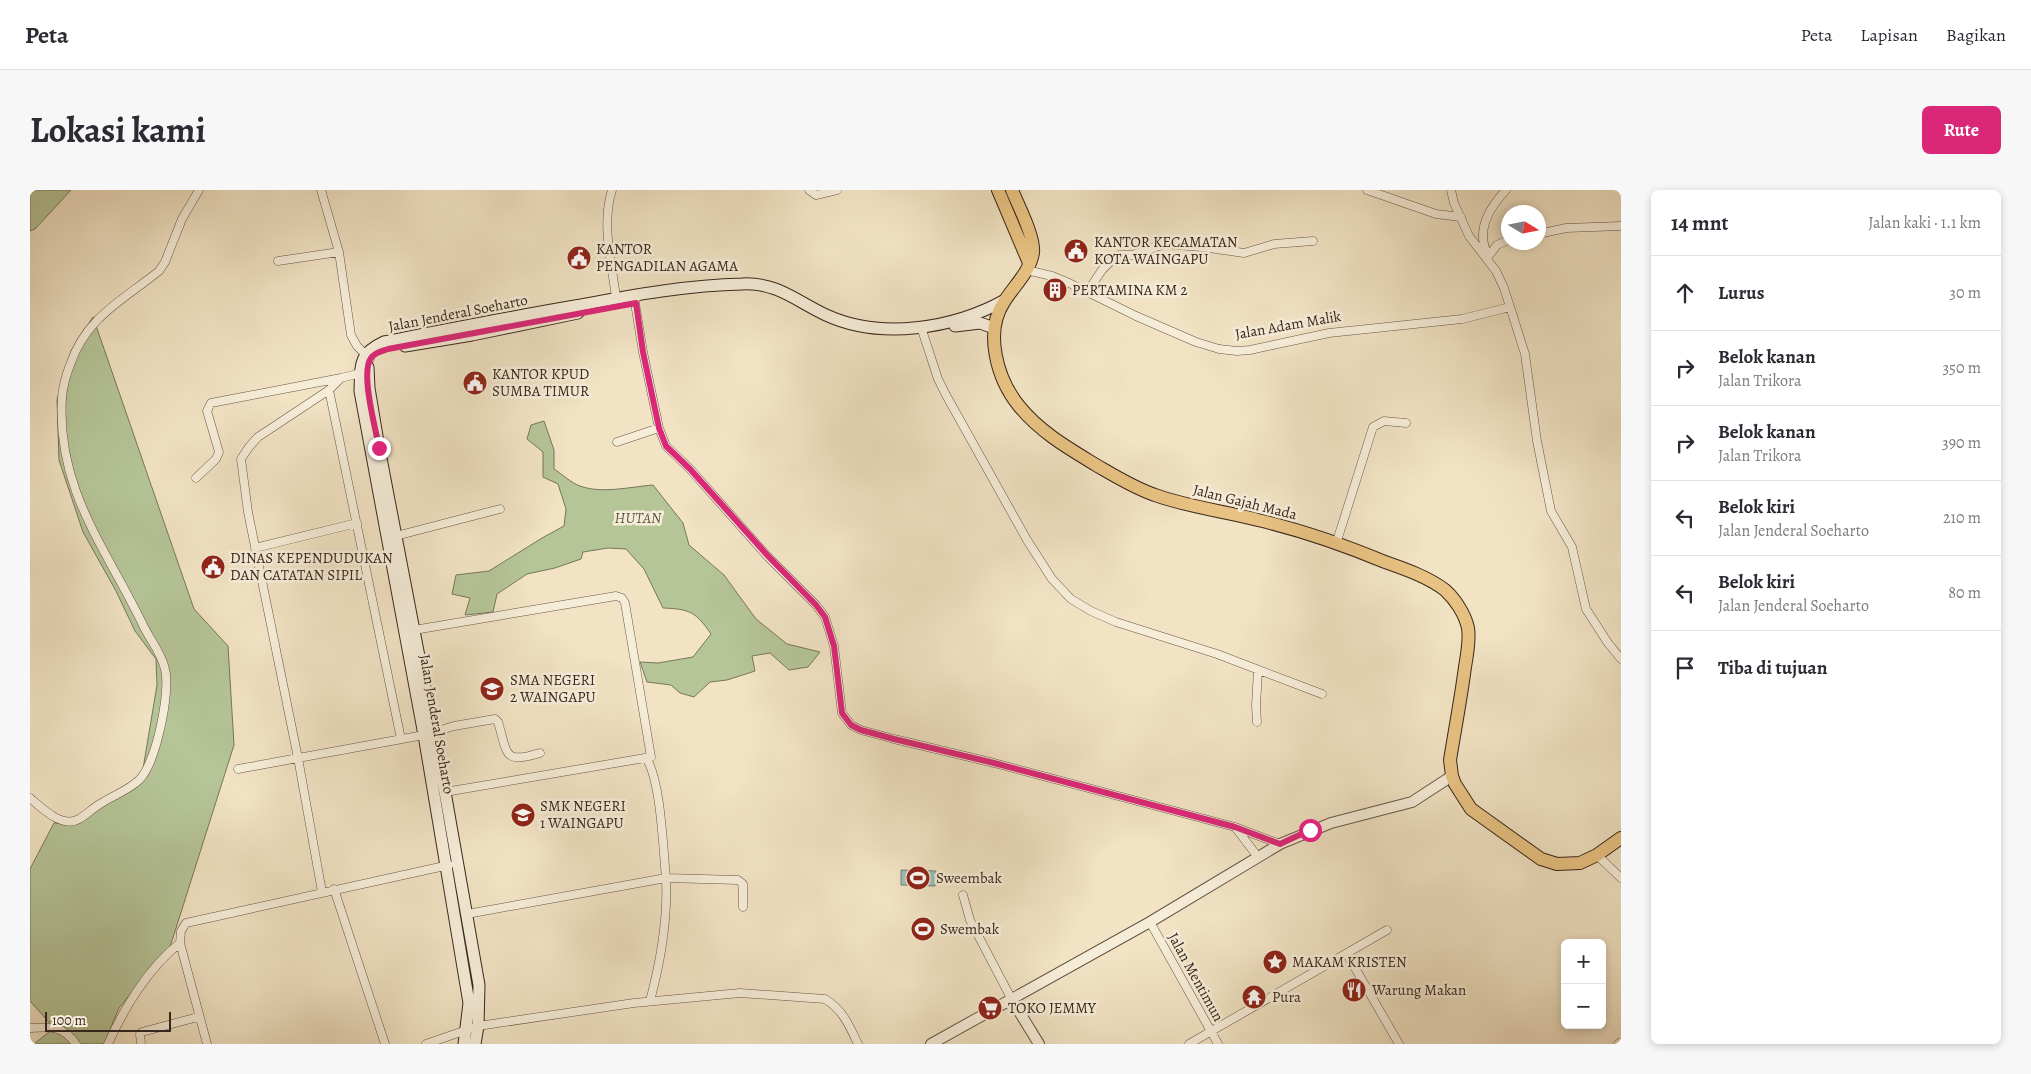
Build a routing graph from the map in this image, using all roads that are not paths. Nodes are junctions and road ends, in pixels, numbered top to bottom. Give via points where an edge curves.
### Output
1 (200, 190) edge
2 (321, 190) edge
3 (612, 190) edge
4 (809, 190) edge
5 (836, 190) edge
6 (998, 190) edge
7 (1012, 190) edge
8 (1367, 190) edge
9 (1451, 190) edge
10 (1506, 190) edge
11 (1461, 217) junction
12 (1621, 226) edge
13 (1546, 232) edge
14 (1313, 241) dead end
15 (1501, 243) edge
16 (339, 252) junction
17 (1487, 257) junction
18 (278, 262) dead end
19 (1028, 266) junction
20 (1088, 291) junction
21 (616, 298) junction
22 (636, 299) junction
23 (1005, 300) junction
24 (1510, 307) junction
25 (509, 322) junction
26 (994, 328) junction
27 (922, 330) junction
28 (367, 356) junction
29 (364, 372) junction
30 (341, 378) junction
31 (329, 390) junction
32 (1406, 423) dead end
33 (659, 428) junction
34 (617, 442) dead end
35 (196, 478) dead end
36 (500, 509) dead end
37 (357, 524) junction
38 (392, 537) junction
39 (1336, 544) junction
40 (255, 548) junction
41 (414, 630) junction
42 (1621, 659) edge
43 (1258, 670) junction
44 (1322, 694) dead end
45 (1257, 722) dead end
46 (428, 734) junction
47 (401, 739) junction
48 (540, 753) dead end
49 (298, 758) junction
50 (646, 758) junction
51 (238, 769) dead end
52 (1452, 776) junction
53 (445, 792) junction
54 (30, 798) edge
55 (1235, 827) junction
56 (1621, 838) edge
57 (1280, 844) junction
58 (1597, 855) junction
59 (1258, 857) junction
60 (452, 864) junction
61 (666, 878) junction
62 (1621, 878) edge
63 (334, 890) junction
64 (322, 892) junction
65 (963, 894) dead end
66 (743, 907) dead end
67 (466, 914) junction
68 (1150, 922) junction
69 (1387, 930) dead end
70 (180, 943) junction
71 (1347, 954) junction
72 (1012, 1000) junction
73 (650, 1001) junction
74 (198, 1017) junction
75 (478, 1026) junction
76 (30, 1028) edge
77 (467, 1030) junction
78 (1210, 1032) junction
79 (76, 1044) edge
80 (108, 1044) edge
81 (141, 1044) edge
82 (206, 1044) edge
83 (385, 1044) edge
84 (426, 1044) edge
85 (464, 1044) edge
86 (475, 1044) edge
87 (858, 1044) edge
88 (932, 1044) edge
89 (1039, 1044) edge
90 (1189, 1044) edge
91 (1218, 1044) edge
92 (1399, 1044) edge

1 - 54 street via 182,219 159,271 103,313 85,334 71,360 62,396 63,435 79,503 158,650 165,670 167,686 155,751 138,781 78,820 60,820
2 - 16 street
3 - 21 street via 607,222
4 - 5 street via 816,195
6 - 19 highway
7 - 19 highway via 1032,245
8 - 11 street via 1436,214
9 - 11 street
10 - 17 street via 1493,204 1484,228
11 - 17 street via 1469,236
12 - 13 street via 1566,228
14 - 20 street via 1274,244 1244,253 1165,244 1137,254 1119,256 1102,270
15 - 17 street
16 - 18 street
16 - 28 street via 351,335 356,346
17 - 24 street
19 - 20 street, Jalan Adam Malik
19 - 23 highway, Jalan Gajah Mada
20 - 24 street, Jalan Adam Malik via 1196,342 1237,352 1330,332 1462,319
21 - 22 main road, Jalan Jenderal Soeharto
21 - 25 main road, Jalan Jenderal Soeharto
22 - 25 main road, Jalan Jenderal Soeharto
22 - 27 main road, Jalan Jenderal Soeharto via 755,283 776,288 841,321 862,326
22 - 33 street
23 - 26 highway, Jalan Gajah Mada
23 - 27 main road, Jalan Jenderal Soeharto
24 - 42 street via 1525,354 1551,511 1572,547 1586,609
25 - 28 main road, Jalan Jenderal Soeharto via 384,342 372,348
26 - 27 main road, Jalan Jenderal Soeharto via 968,324
26 - 39 highway, Jalan Gajah Mada via 1001,373 1013,398 1038,426 1061,444 1117,478 1153,495 1276,524
27 - 43 street via 946,395 1011,513 1064,593 1077,604 1116,622 1210,651
28 - 29 main road, Jalan Jenderal Soeharto
29 - 30 street
29 - 38 main road, Jalan Jenderal Soeharto via 360,391
30 - 31 street
30 - 35 street via 211,403 206,411 219,452
31 - 37 street
31 - 40 street via 258,438 242,455 240,468
32 - 39 street via 1384,421 1373,427
33 - 34 street
33 - 55 street via 666,446 825,617 834,646 842,713 851,725 948,756
36 - 38 street
37 - 40 street
37 - 47 street
38 - 41 main road, Jalan Jenderal Soeharto
38 - 46 main road, Jalan Jenderal Soeharto
39 - 52 highway, Jalan Gajah Mada via 1411,572 1444,589 1462,614 1468,628 1468,639 1451,754
40 - 49 street
41 - 46 main road, Jalan Jenderal Soeharto
41 - 50 street via 616,596 622,598 652,755
43 - 44 street
43 - 45 street
46 - 47 street
46 - 48 street via 495,719 512,757 519,759
46 - 53 main road, Jalan Jenderal Soeharto
46 - 60 main road, Jalan Jenderal Soeharto
47 - 49 street
49 - 51 street
49 - 64 street
50 - 53 street
50 - 61 street via 656,789
52 - 57 street via 1412,802 1331,823
52 - 58 highway via 1471,809 1541,859 1572,864
53 - 60 main road, Jalan Jenderal Soeharto
55 - 57 street
55 - 59 street
56 - 58 highway
57 - 59 street
58 - 62 street
59 - 68 street
60 - 63 street
60 - 67 main road, Jalan Jenderal Soeharto
60 - 77 main road, Jalan Jenderal Soeharto via 469,1002
61 - 66 street via 738,880 743,884
61 - 67 street
61 - 73 street via 667,915
63 - 64 street
63 - 83 street
64 - 70 street via 186,923
65 - 72 street via 970,920
67 - 75 main road, Jalan Jenderal Soeharto via 479,985
68 - 72 street
68 - 78 street, Jalan Mentimun
69 - 71 street
70 - 74 street
70 - 80 street via 136,993
71 - 78 street
71 - 92 street
72 - 88 street
72 - 89 street
73 - 75 street
73 - 87 street via 740,992 825,999 845,1015
74 - 81 street via 142,1032
74 - 82 street
75 - 77 street
75 - 86 main road, Jalan Jenderal Soeharto
76 - 79 street via 61,1029
77 - 84 street
77 - 85 main road, Jalan Jenderal Soeharto
78 - 90 street
78 - 91 street, Jalan Mentimun

